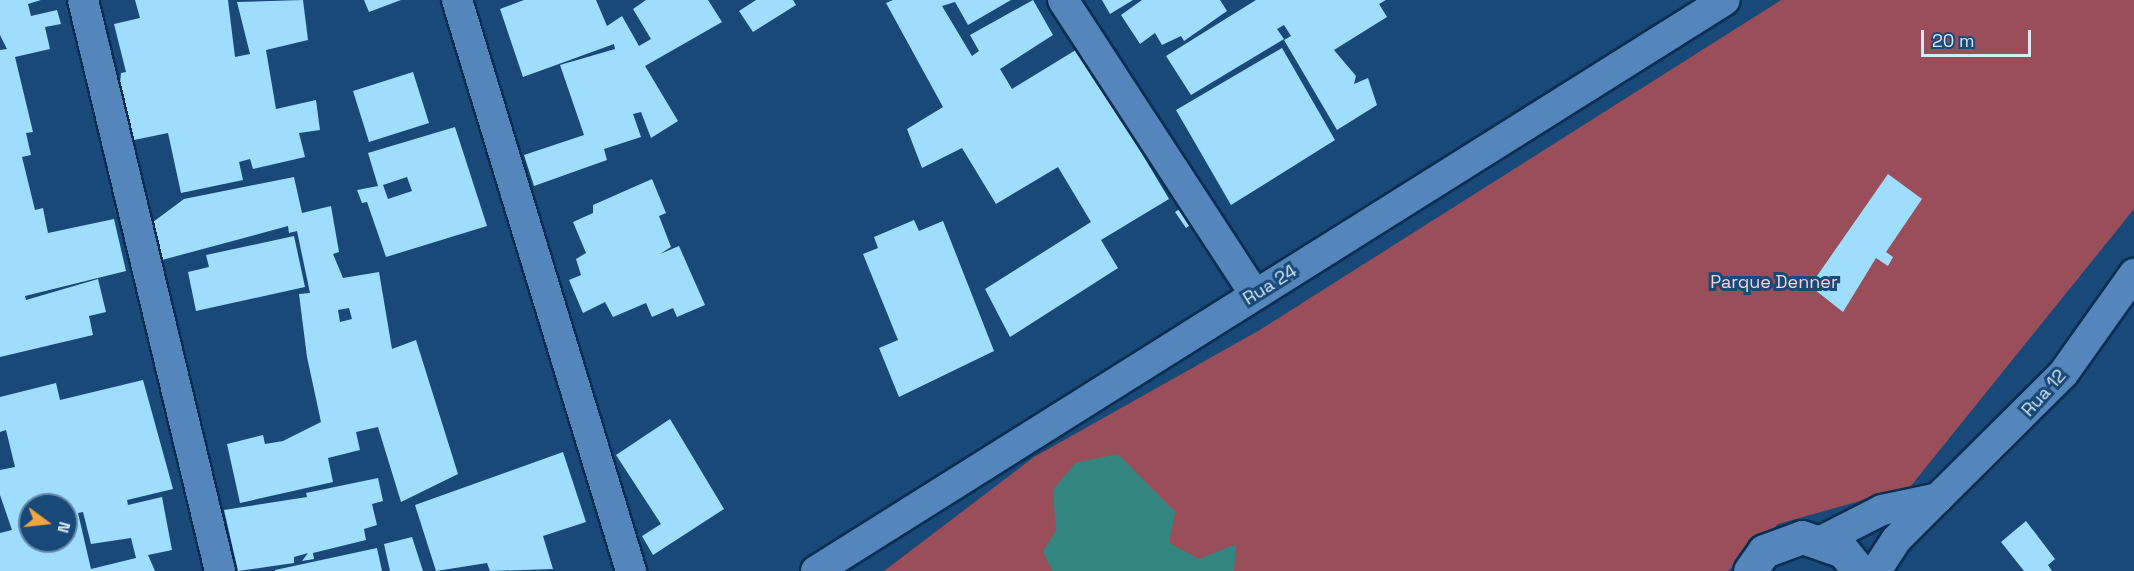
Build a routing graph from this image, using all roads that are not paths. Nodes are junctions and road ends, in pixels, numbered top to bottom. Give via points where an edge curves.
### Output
1 (83, 0) edge
2 (457, 0) edge
3 (1063, 0) edge
4 (1725, 0) edge
5 (2134, 274) edge
6 (1255, 295) junction
7 (1938, 498) junction
8 (1823, 540) junction
9 (220, 571) edge
10 (631, 571) edge
11 (816, 571) edge
12 (1749, 571) edge
13 (1859, 571) edge
14 (1876, 571) edge

1 - 9 street
2 - 10 street
3 - 6 street
4 - 6 street, Rua 24
5 - 7 street, Rua 12 via 2062,374
6 - 11 street, Rua 24
7 - 8 street via 1882,510
7 - 14 street, Rua 12 via 1896,540
8 - 12 street via 1782,541 1764,551
8 - 13 street via 1843,551

